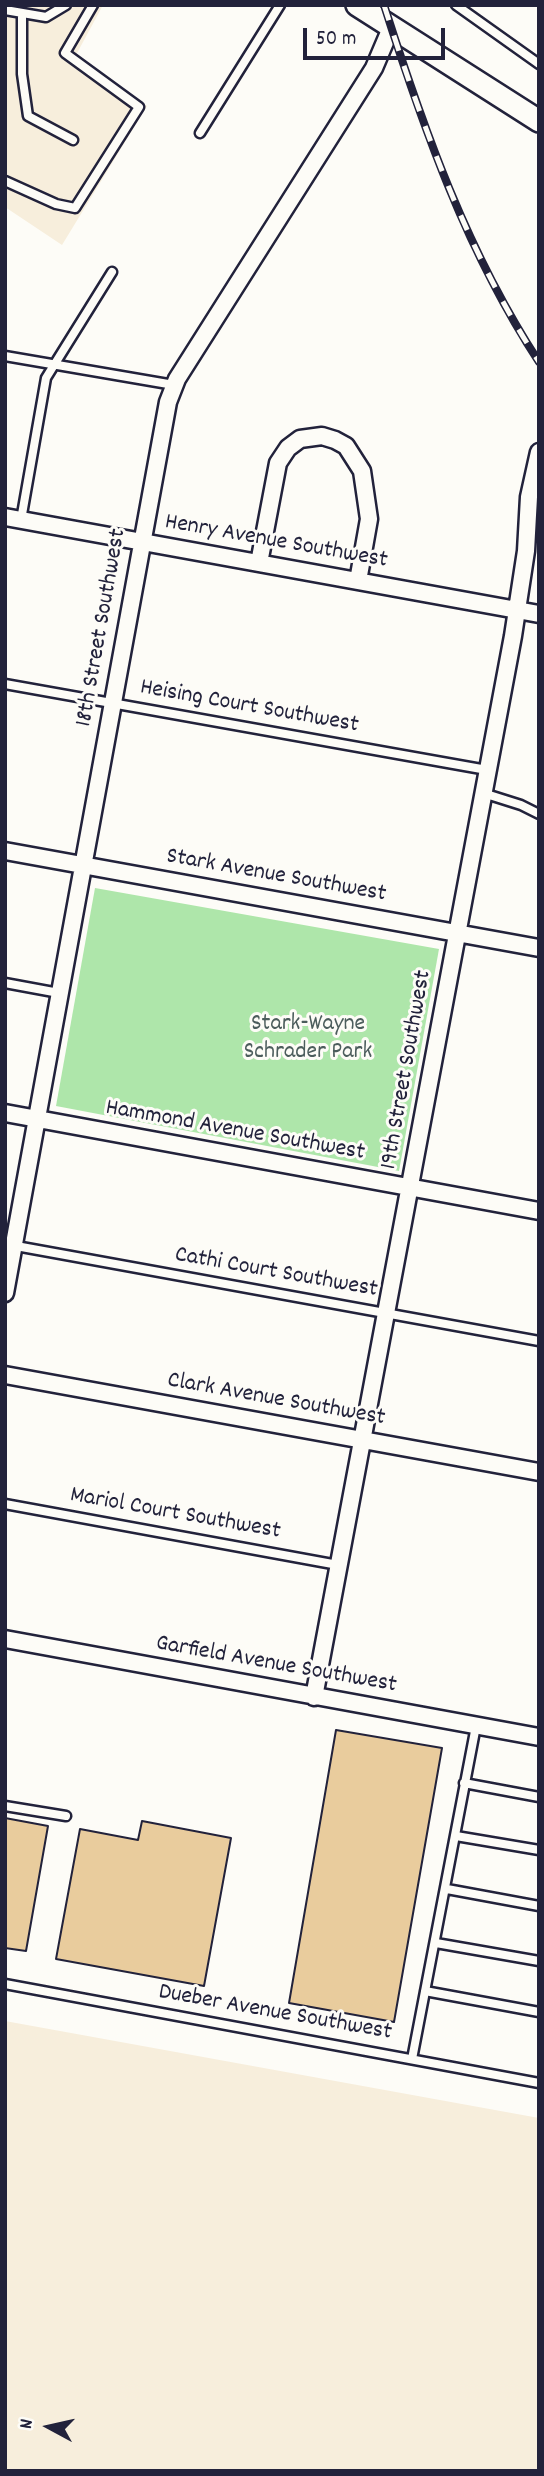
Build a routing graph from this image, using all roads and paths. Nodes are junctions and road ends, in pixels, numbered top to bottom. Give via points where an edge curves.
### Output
1 (66, 5) edge
2 (93, 5) edge
3 (280, 5) edge
4 (357, 5) edge
5 (456, 5) edge
6 (5, 10) edge
7 (22, 13) junction
8 (391, 28) junction
9 (539, 64) edge
10 (539, 121) edge
11 (200, 133) dead end
12 (73, 140) dead end
13 (5, 181) edge
14 (112, 272) dead end
15 (5, 356) edge
16 (54, 365) junction
17 (174, 385) junction
18 (539, 452) edge
19 (13, 518) edge
20 (142, 542) junction
21 (260, 563) junction
22 (358, 581) junction
23 (517, 610) junction
24 (539, 614) edge
25 (5, 684) edge
26 (113, 703) junction
27 (487, 770) junction
28 (482, 793) junction
29 (539, 814) edge
30 (5, 851) edge
31 (82, 864) junction
32 (457, 933) junction
33 (539, 948) edge
34 (5, 983) edge
35 (59, 993) junction
36 (5, 1113) edge
37 (37, 1119) junction
38 (410, 1188) junction
39 (539, 1210) edge
40 (9, 1245) edge
41 (5, 1293) edge
42 (387, 1314) junction
43 (539, 1341) edge
44 (5, 1375) edge
45 (362, 1440) junction
46 (539, 1472) edge
47 (5, 1504) edge
48 (338, 1564) junction
49 (5, 1639) edge
50 (314, 1696) junction
51 (476, 1726) junction
52 (539, 1737) edge
53 (464, 1783) junction
54 (539, 1797) edge
55 (5, 1806) edge
56 (66, 1816) dead end
57 (456, 1836) junction
58 (539, 1850) edge
59 (447, 1889) junction
60 (539, 1906) edge
61 (436, 1943) junction
62 (539, 1961) edge
63 (5, 1984) edge
64 (425, 1991) junction
65 (539, 2012) edge
66 (412, 2059) junction
67 (539, 2082) edge

1 - 7 lane via 46,17
2 - 13 lane via 65,53 139,107 75,208
3 - 11 lane
4 - 8 main road
5 - 9 lane
6 - 7 lane
7 - 12 lane via 22,74 28,116
8 - 10 main road
8 - 17 street, 18th Street Southwest via 374,68
14 - 16 lane
15 - 16 lane
16 - 17 lane
16 - 19 lane via 46,378
17 - 20 street, 18th Street Southwest
18 - 23 street, 19th Street Southwest via 529,497
19 - 20 street, Henry Avenue Southwest
20 - 21 street, Henry Avenue Southwest
20 - 26 street, 18th Street Southwest
21 - 22 street, Henry Avenue Southwest
21 - 22 street via 278,463 300,439 322,436 341,443 362,471 369,519
22 - 23 street, Henry Avenue Southwest
23 - 24 street, Henry Avenue Southwest
23 - 27 street, 19th Street Southwest
25 - 26 lane, Heising Court Southwest
26 - 27 lane, Heising Court Southwest
26 - 31 street, 18th Street Southwest
27 - 28 street, 19th Street Southwest
28 - 29 lane
28 - 32 street, 19th Street Southwest
30 - 31 street, Stark Avenue Southwest
31 - 32 street, Stark Avenue Southwest
31 - 35 street, 18th Street Southwest
32 - 33 street, Stark Avenue Southwest
32 - 38 street, 19th Street Southwest
34 - 35 lane
35 - 37 street, 18th Street Southwest
36 - 37 street, Hammond Avenue Southwest
37 - 38 street, Hammond Avenue Southwest
37 - 40 street, 18th Street Southwest
38 - 39 street, Hammond Avenue Southwest
38 - 42 street, 19th Street Southwest
40 - 41 street, 18th Street Southwest
40 - 42 lane, Cathi Court Southwest
42 - 43 lane, Cathi Court Southwest
42 - 45 street, 19th Street Southwest
44 - 45 street, Clark Avenue Southwest
45 - 46 street, Clark Avenue Southwest
45 - 48 street, 19th Street Southwest
47 - 48 lane, Mariol Court Southwest
48 - 50 street, 19th Street Southwest
49 - 50 street, Garfield Avenue Southwest
50 - 51 street, Garfield Avenue Southwest
51 - 52 street, Garfield Avenue Southwest
51 - 53 lane
53 - 54 lane
53 - 57 lane
55 - 56 lane
57 - 58 lane
57 - 59 lane
59 - 60 lane
59 - 61 lane
61 - 62 lane
61 - 64 lane
63 - 66 lane, Dueber Avenue Southwest
64 - 65 lane
64 - 66 lane
66 - 67 lane, Dueber Avenue Southwest

